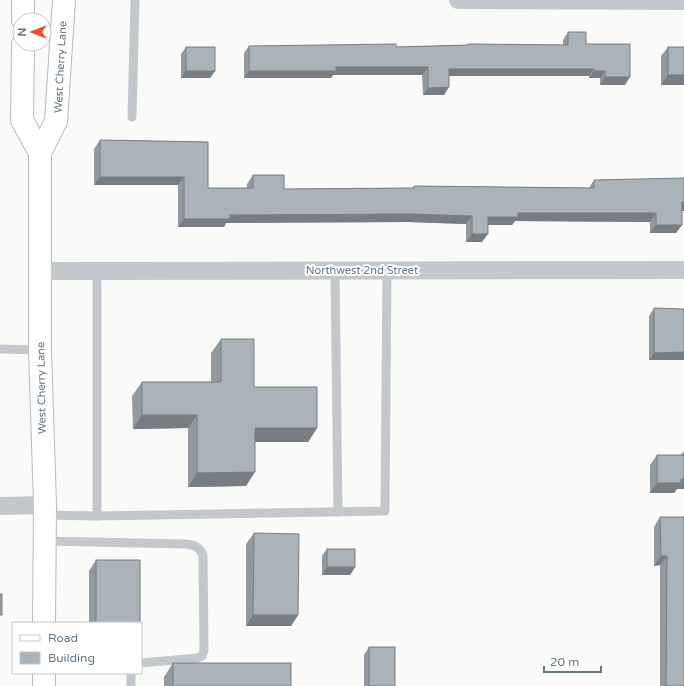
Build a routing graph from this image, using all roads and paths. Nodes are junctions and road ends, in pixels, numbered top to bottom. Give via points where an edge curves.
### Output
1 (23, 0) edge
2 (64, 0) edge
3 (135, 0) edge
4 (458, 0) edge
5 (675, 0) edge
6 (23, 12) edge
7 (22, 52) edge
8 (132, 117) dead end
9 (40, 153) junction
10 (335, 270) junction
11 (387, 270) junction
12 (684, 270) edge
13 (41, 271) junction
14 (97, 271) junction
15 (0, 349) edge
16 (40, 350) junction
17 (0, 506) edge
18 (45, 510) junction
19 (338, 512) junction
20 (97, 516) junction
21 (44, 541) junction
22 (44, 622) edge
23 (142, 663) edge
24 (44, 674) edge
25 (131, 674) edge
26 (44, 686) edge
27 (131, 686) edge

1 - 6 main road
2 - 9 main road, West Cherry Lane via 56,121
3 - 8 lane
4 - 5 street
7 - 9 main road, West Cherry Lane via 22,120
9 - 13 main road, West Cherry Lane
10 - 11 street, Northwest 2nd Street
10 - 14 street, Northwest 2nd Street
10 - 19 lane
11 - 12 street, Northwest 2nd Street
11 - 19 lane via 384,512
13 - 14 street, Northwest 2nd Street
13 - 16 main road, West Cherry Lane
14 - 20 lane
15 - 16 lane
16 - 18 main road, West Cherry Lane
17 - 18 street
18 - 20 lane
18 - 21 main road, West Cherry Lane
19 - 20 lane
21 - 22 main road, West Cherry Lane
21 - 23 lane via 186,544 194,545 200,550 203,556 202,656
24 - 26 main road
25 - 27 lane

